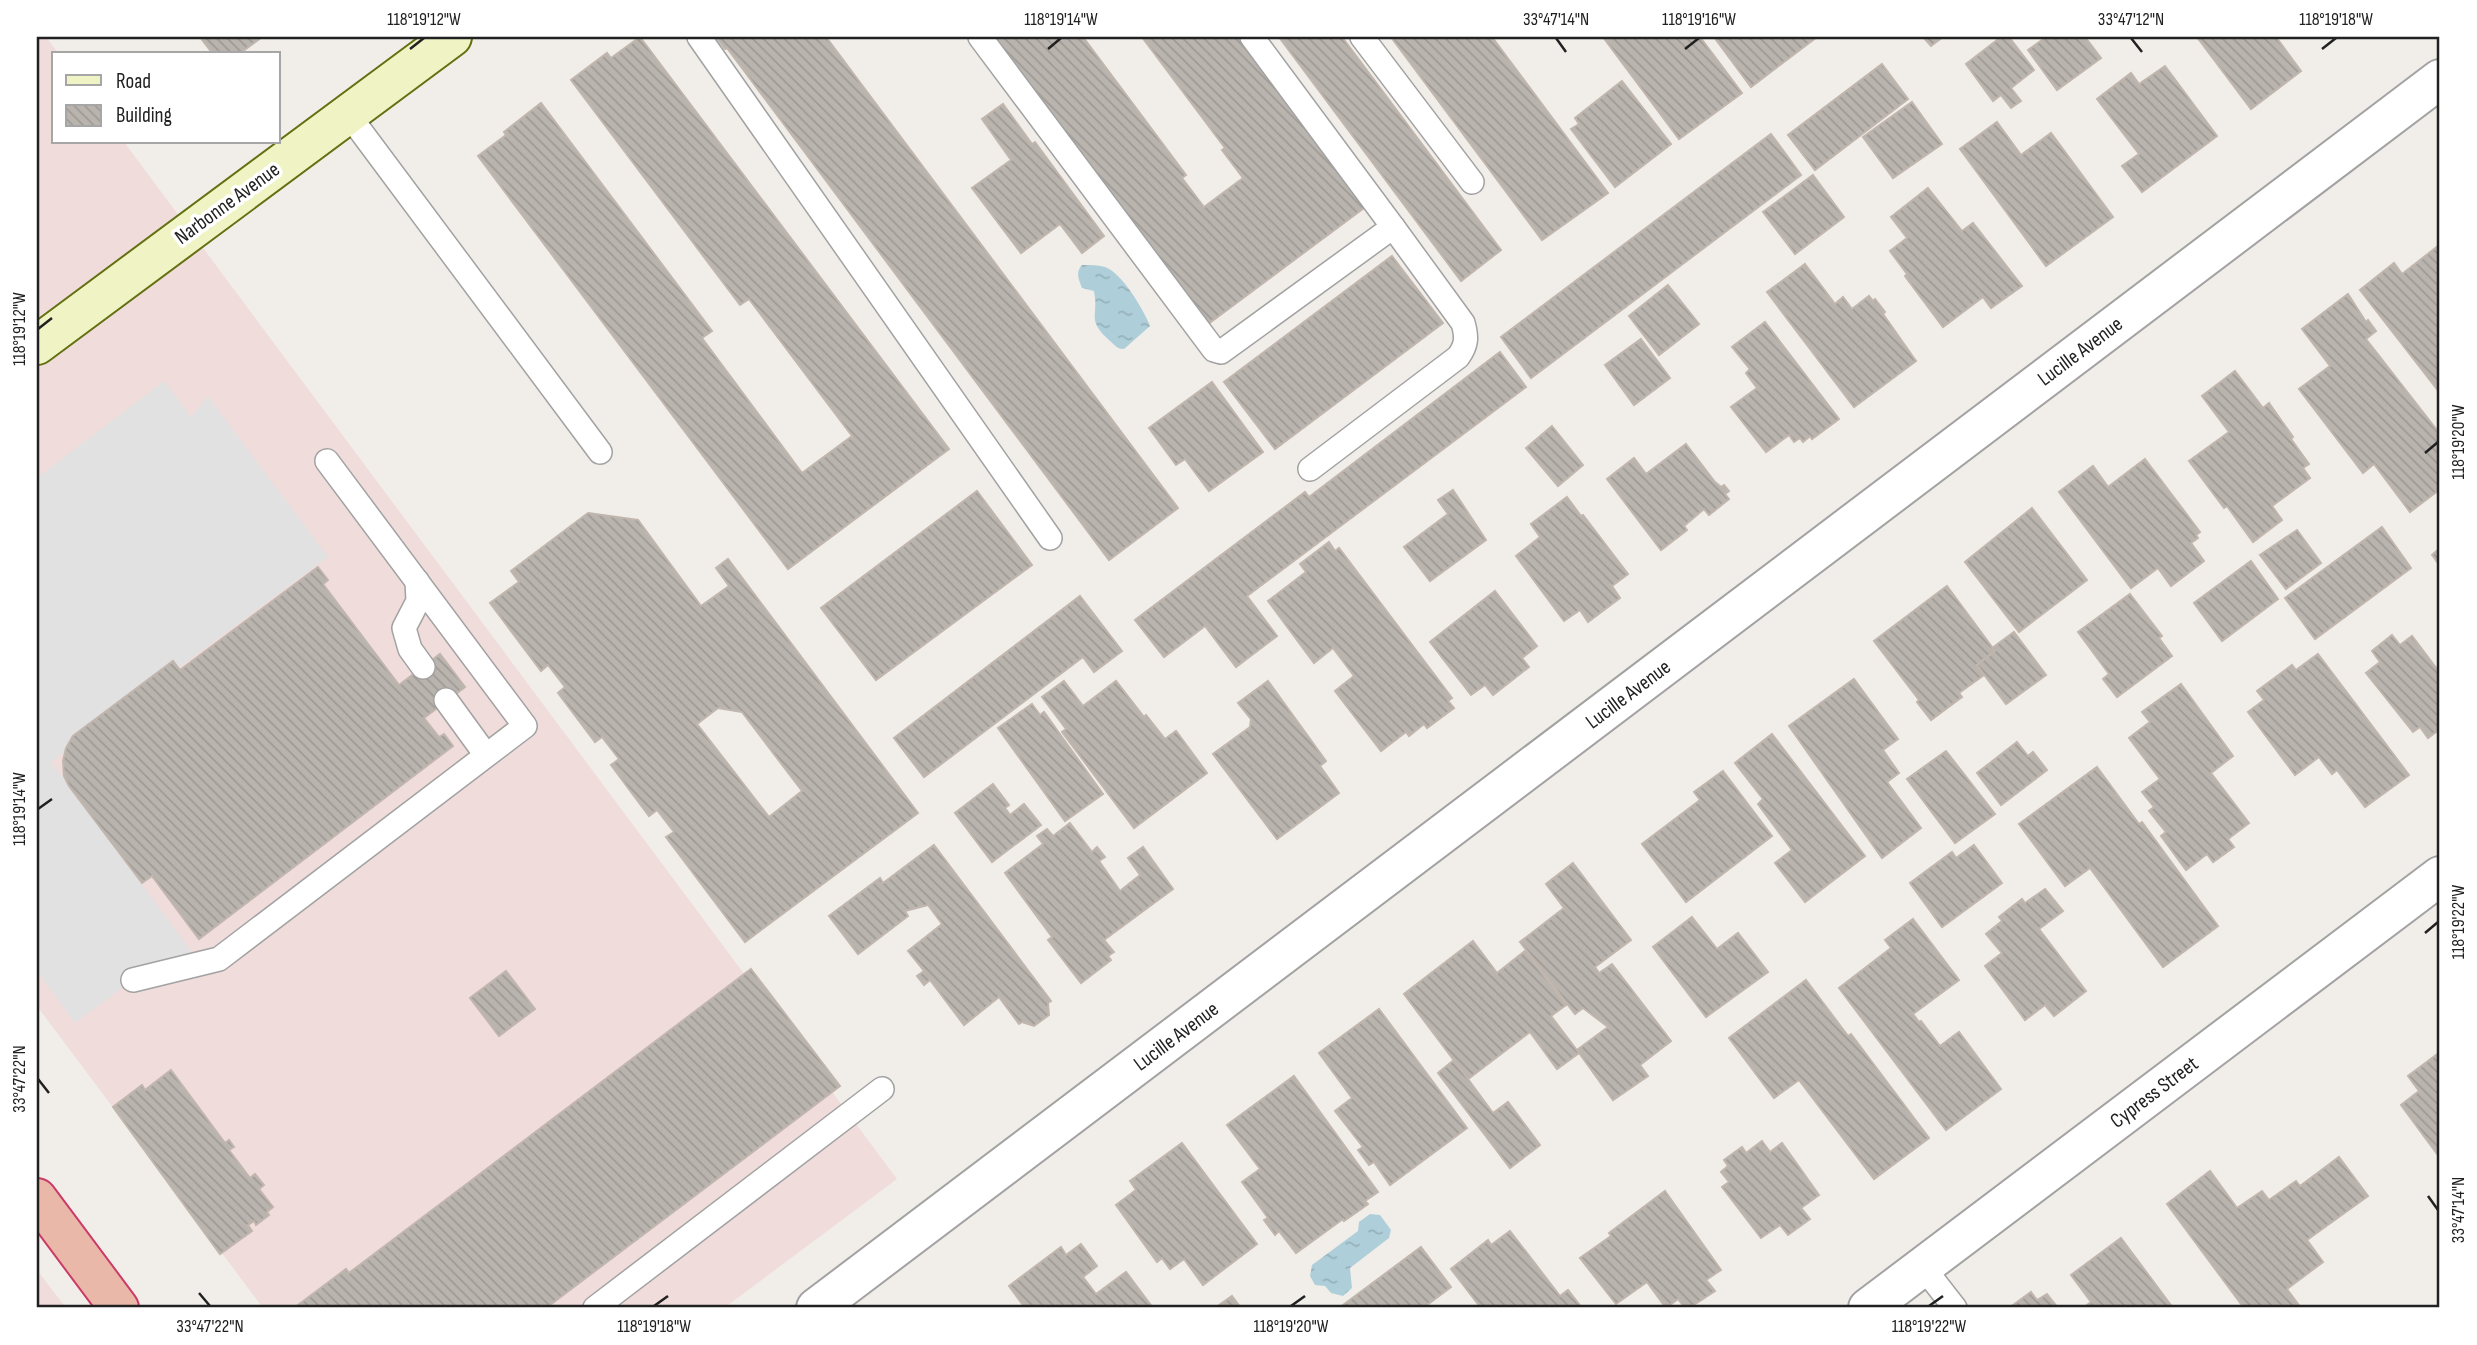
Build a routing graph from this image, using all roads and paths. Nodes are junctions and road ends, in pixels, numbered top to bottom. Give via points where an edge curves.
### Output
1 (452, 37) edge
2 (699, 37) edge
3 (980, 37) edge
4 (1252, 37) edge
5 (1362, 37) edge
6 (2440, 79) edge
7 (348, 114) junction
8 (1472, 182) dead end
9 (1393, 226) junction
10 (37, 345) edge
11 (600, 452) dead end
12 (327, 461) dead end
13 (1310, 469) dead end
14 (1050, 538) dead end
15 (416, 581) junction
16 (423, 667) dead end
17 (446, 700) dead end
18 (486, 755) junction
19 (2440, 876) edge
20 (133, 980) dead end
21 (882, 1089) dead end
22 (37, 1198) edge
23 (1923, 1267) junction
24 (120, 1308) edge
25 (595, 1308) edge
26 (816, 1308) edge
27 (1868, 1308) edge
28 (1955, 1308) edge

1 - 7 main road, Narbonne Avenue
2 - 14 lane
3 - 9 lane via 1214,350 1221,352
4 - 9 lane
5 - 8 lane
6 - 26 street, Lucille Avenue
7 - 10 main road, Narbonne Avenue
7 - 11 lane
9 - 13 lane via 1463,323 1465,348
12 - 15 lane
15 - 16 lane via 418,601 404,628 410,649
15 - 18 lane via 525,726
17 - 18 lane
18 - 20 lane via 219,959
19 - 23 street, Cypress Street
21 - 25 lane
22 - 24 highway
23 - 27 street, Cypress Street
23 - 28 lane

